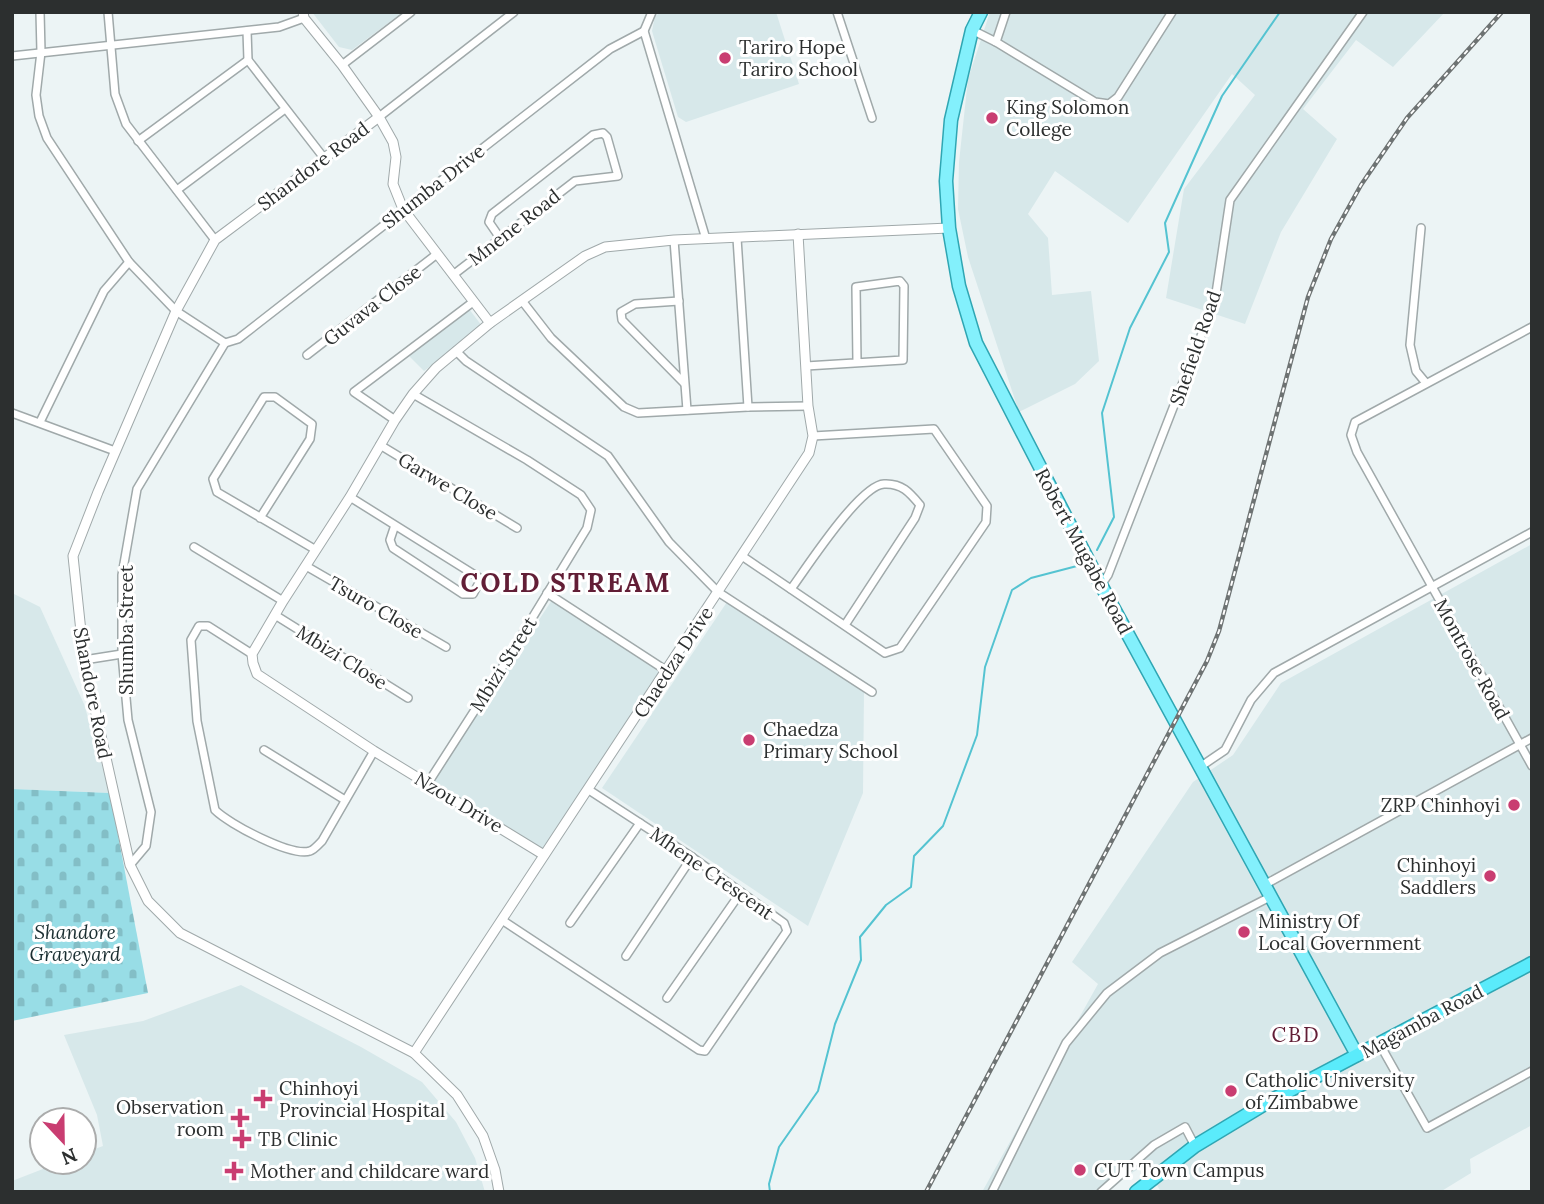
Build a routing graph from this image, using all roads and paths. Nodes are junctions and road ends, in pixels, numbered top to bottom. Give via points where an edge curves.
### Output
1 (40, 12) edge
2 (108, 12) edge
3 (411, 12) edge
4 (652, 12) edge
5 (837, 12) edge
6 (981, 12) edge
7 (1006, 12) edge
8 (1172, 12) edge
9 (1363, 12) edge
10 (511, 13) edge
11 (303, 15) edge
12 (972, 30) junction
13 (247, 31) junction
14 (644, 31) junction
15 (996, 41) junction
16 (110, 45) junction
17 (41, 52) junction
18 (12, 56) edge
19 (248, 60) junction
20 (342, 65) junction
21 (285, 108) junction
22 (379, 117) junction
23 (872, 118) dead end
24 (138, 141) junction
25 (324, 158) junction
26 (177, 190) junction
27 (403, 209) junction
28 (949, 228) junction
29 (1422, 228) dead end
30 (798, 234) junction
31 (500, 237) junction
32 (737, 238) junction
33 (706, 239) junction
34 (215, 240) junction
35 (674, 240) junction
36 (437, 254) junction
37 (129, 262) junction
38 (453, 275) junction
39 (679, 301) junction
40 (474, 302) junction
41 (523, 302) junction
42 (176, 311) junction
43 (490, 323) junction
44 (1532, 327) edge
45 (225, 343) junction
46 (456, 351) junction
47 (307, 355) dead end
48 (857, 362) junction
49 (806, 366) junction
50 (685, 383) junction
51 (1426, 383) junction
52 (413, 394) junction
53 (808, 406) junction
54 (748, 407) junction
55 (687, 410) junction
56 (12, 414) edge
57 (395, 420) junction
58 (40, 422) junction
59 (813, 436) junction
60 (380, 445) junction
61 (115, 451) junction
62 (350, 497) junction
63 (260, 518) junction
64 (395, 526) junction
65 (517, 528) dead end
66 (1532, 533) edge
67 (194, 547) dead end
68 (316, 550) junction
69 (742, 556) junction
70 (306, 566) junction
71 (1101, 585) junction
72 (1433, 588) junction
73 (790, 589) junction
74 (718, 592) junction
75 (547, 593) junction
76 (283, 601) junction
77 (275, 615) junction
78 (845, 625) junction
79 (446, 647) dead end
80 (122, 653) junction
81 (252, 658) junction
82 (84, 660) junction
83 (667, 671) junction
84 (872, 692) dead end
85 (408, 698) dead end
86 (1532, 738) edge
87 (1519, 745) junction
88 (264, 750) dead end
89 (374, 751) junction
90 (1200, 766) junction
91 (1532, 766) edge
92 (428, 783) junction
93 (589, 790) junction
94 (345, 800) junction
95 (640, 823) junction
96 (544, 855) junction
97 (692, 857) junction
98 (130, 865) junction
99 (1267, 891) junction
100 (741, 892) junction
101 (502, 920) junction
102 (570, 923) dead end
103 (625, 956) dead end
104 (1532, 963) edge
105 (667, 998) dead end
106 (1379, 1043) junction
107 (414, 1053) junction
108 (1357, 1055) junction
109 (1532, 1071) edge
110 (1195, 1146) junction
111 (499, 1192) edge
112 (992, 1192) edge
113 (1101, 1192) edge
114 (1136, 1192) edge

1 - 17 street
2 - 16 street
3 - 20 street
4 - 14 street
5 - 23 street
6 - 12 main road, Robert Mugabe Road
7 - 15 street
8 - 15 street via 1109,104 1095,102
9 - 71 street, Shefield Road via 1230,200 1215,300
10 - 22 street
11 - 13 street via 279,27
11 - 20 street
12 - 15 street
12 - 28 main road, Robert Mugabe Road via 951,120 946,181
13 - 16 street
13 - 19 street
14 - 27 street, Shumba Drive via 610,49
14 - 33 street
16 - 17 street
16 - 24 street via 115,94
17 - 18 street
17 - 37 street via 36,95 47,138
19 - 21 street
19 - 24 street
20 - 22 street
21 - 25 street
21 - 26 street
22 - 25 street, Shandore Road
22 - 27 street via 393,142 393,184
24 - 26 street
25 - 34 street, Shandore Road
26 - 34 street
27 - 36 street
27 - 45 street, Shumba Drive via 238,339
28 - 30 street
28 - 71 main road, Robert Mugabe Road via 959,286 976,343
29 - 51 street via 1410,345 1416,371
30 - 32 street
30 - 49 street
31 - 31 street, Mnene Road via 575,181 618,176 607,137 593,135 492,214 489,222
31 - 38 street, Mnene Road
32 - 33 street
32 - 54 street
33 - 35 street
34 - 42 street, Shandore Road
35 - 39 street
35 - 41 street via 605,247 585,256
36 - 38 street
36 - 47 street, Guvava Close
37 - 42 street
37 - 58 street via 104,291
38 - 40 street
39 - 50 street
39 - 50 street via 635,304 621,313 622,320
40 - 43 street
40 - 57 street via 354,392
41 - 43 street
41 - 55 street via 551,338 624,407 638,413
42 - 45 street
42 - 61 street, Shandore Road
43 - 46 street
44 - 51 street, Montrose Road
45 - 80 street, Shumba Street via 137,489 122,575
46 - 52 street
46 - 74 street via 608,456 669,542
48 - 48 street via 903,360 904,286 900,281 856,287
48 - 49 street
49 - 53 street
50 - 55 street
51 - 72 street, Montrose Road via 1356,422 1351,436
52 - 57 street
52 - 75 street, Mbizi Street via 581,495 591,510 587,528
53 - 54 street
53 - 59 street
54 - 55 street
56 - 58 street
57 - 60 street
58 - 61 street
59 - 69 street, Chaedza Drive via 809,453
59 - 78 street via 934,429 987,506 986,522 900,648 885,653
60 - 62 street
60 - 65 street, Garwe Close
61 - 82 street, Shandore Road via 73,556
62 - 64 street
62 - 68 street
63 - 63 street via 217,492 213,479 264,397 275,397 312,424 310,439
63 - 68 street
64 - 64 street via 478,577 473,594 463,594 393,548 390,540
66 - 72 street
67 - 76 street
68 - 70 street
69 - 73 street
69 - 74 street, Chaedza Drive
70 - 76 street
70 - 79 street, Tsuro Close
71 - 90 main road, Robert Mugabe Road
72 - 87 street, Montrose Road
72 - 90 street via 1274,673 1251,700 1225,750
73 - 78 street
73 - 78 street via 871,488 884,484 905,487 920,505 915,517
74 - 83 street, Chaedza Drive
74 - 84 street
75 - 83 street
75 - 92 street, Mbizi Street
76 - 77 street
77 - 81 street
77 - 85 street, Mbizi Close
80 - 82 street
80 - 98 street, Shumba Street via 128,720 151,812 146,846
81 - 89 street, Nzou Drive via 257,674
81 - 94 street via 208,626 199,626 191,640 197,721 215,810 225,820 303,852 312,851 322,841
82 - 98 street, Shandore Road
83 - 93 street, Chaedza Drive
86 - 87 street
87 - 91 street, Montrose Road
87 - 99 street
88 - 94 street
89 - 92 street, Nzou Drive
89 - 94 street
90 - 99 main road, Robert Mugabe Road
92 - 96 street, Nzou Drive
93 - 95 street, Mhene Crescent
93 - 96 street, Chaedza Drive
95 - 97 street, Mhene Crescent
95 - 102 street
96 - 101 street, Chaedza Drive
97 - 100 street, Mhene Crescent
97 - 103 street
98 - 107 street, Shandore Road via 149,901 180,933
99 - 108 main road, Robert Mugabe Road
99 - 112 street via 1160,953 1107,993 1066,1043
100 - 101 street, Mhene Crescent via 785,923 788,930 705,1051
100 - 105 street
101 - 107 street, Chaedza Drive
104 - 106 highway, Magamba Road
106 - 108 highway, Magamba Road
106 - 109 street via 1427,1128
107 - 111 street, Shandore Road via 457,1096 483,1136
108 - 110 highway, Magamba Road
110 - 113 street via 1185,1127 1154,1144
110 - 114 highway, Magamba Road

